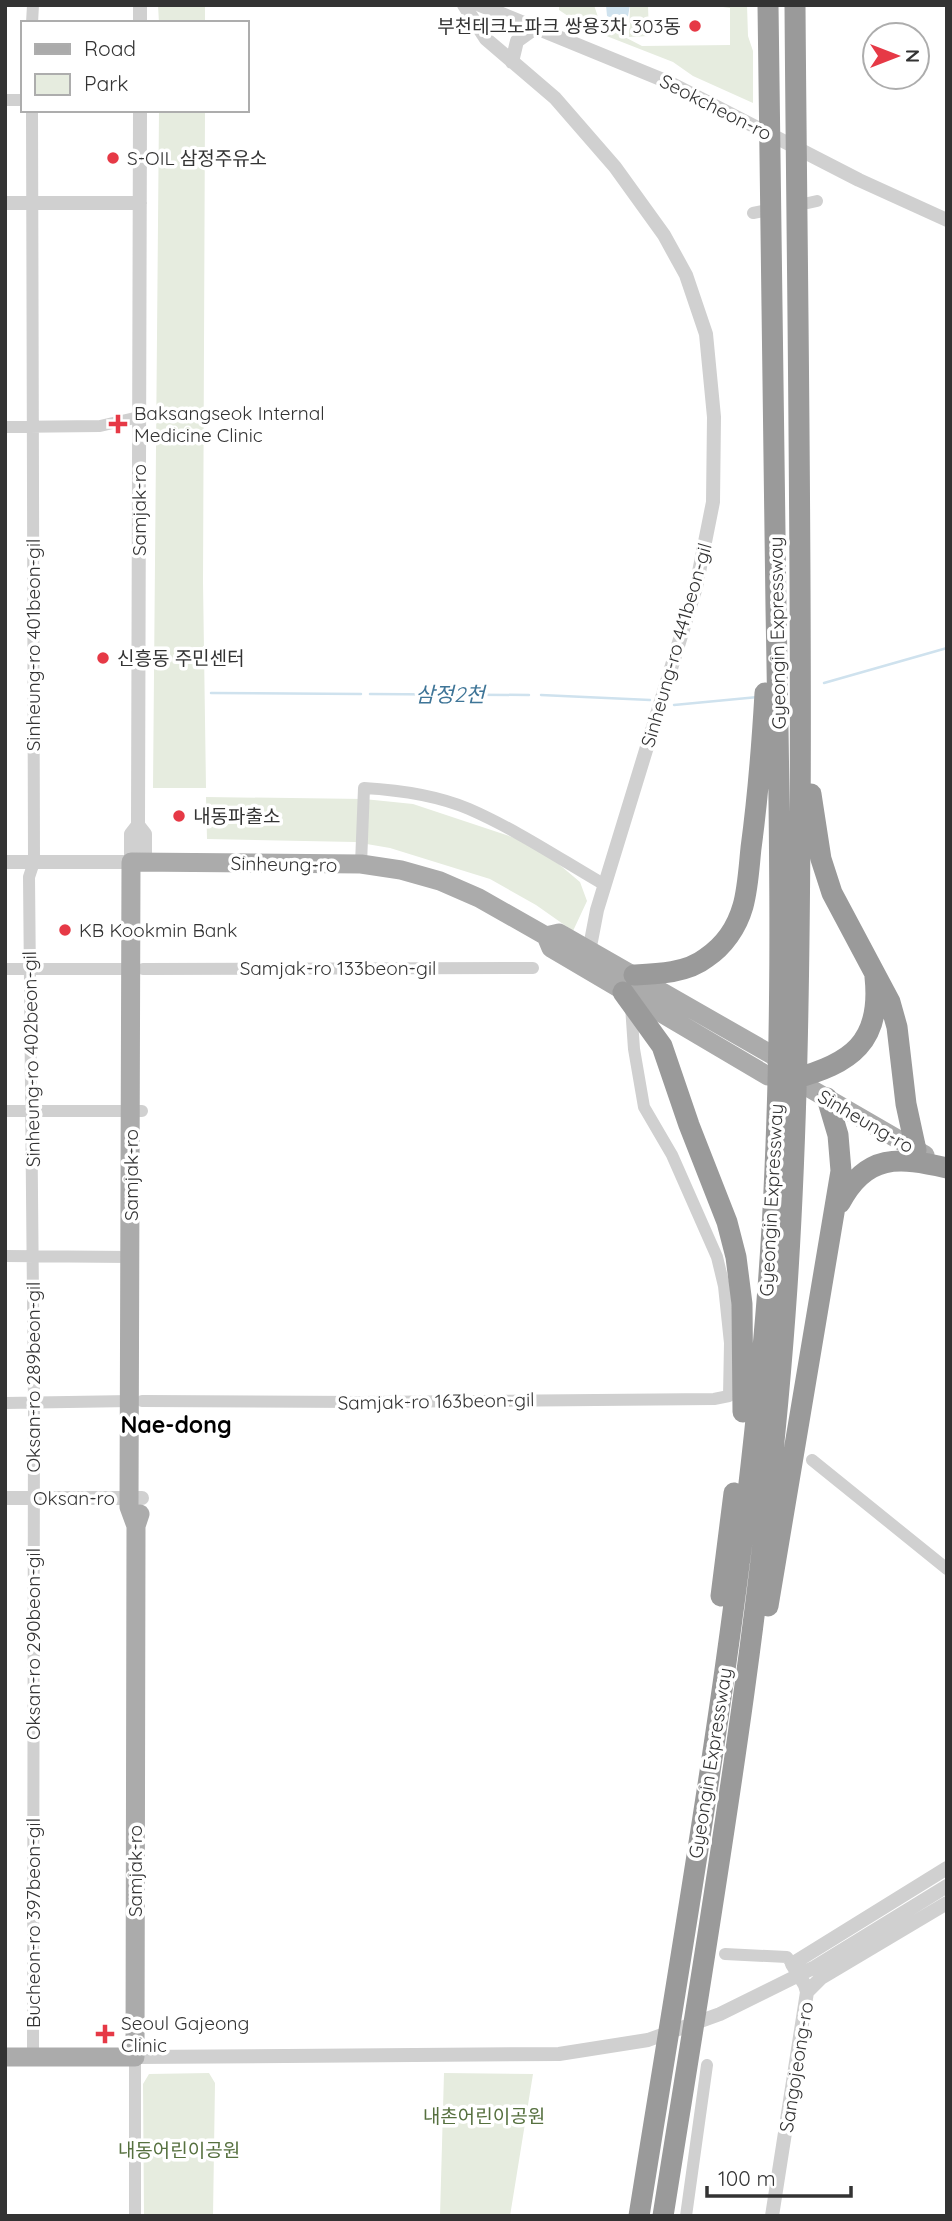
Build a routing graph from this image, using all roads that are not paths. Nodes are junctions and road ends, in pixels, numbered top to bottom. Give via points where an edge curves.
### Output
1 (464, 5) edge
2 (481, 5) edge
3 (768, 5) edge
4 (795, 5) edge
5 (535, 28) junction
6 (512, 62) junction
7 (32, 112) edge
8 (140, 112) edge
9 (5, 203) edge
10 (32, 203) junction
11 (140, 203) junction
12 (947, 220) edge
13 (139, 417) junction
14 (5, 427) edge
15 (32, 427) junction
16 (776, 558) junction
17 (801, 705) junction
18 (5, 862) edge
19 (34, 862) junction
20 (138, 862) junction
21 (361, 864) junction
22 (605, 885) junction
23 (588, 958) junction
24 (533, 968) dead end
25 (5, 969) edge
26 (30, 969) junction
27 (137, 969) junction
28 (874, 970) junction
29 (630, 990) junction
30 (789, 1076) junction
31 (827, 1098) junction
32 (785, 1105) junction
33 (5, 1111) edge
34 (32, 1111) junction
35 (136, 1111) junction
36 (916, 1150) junction
37 (947, 1168) edge
38 (835, 1211) junction
39 (5, 1256) edge
40 (33, 1256) junction
41 (131, 1257) junction
42 (136, 1401) junction
43 (5, 1403) edge
44 (34, 1403) junction
45 (812, 1460) dead end
46 (5, 1498) edge
47 (34, 1498) junction
48 (136, 1498) junction
49 (947, 1569) edge
50 (708, 1783) junction
51 (732, 1783) junction
52 (33, 1789) joint
53 (947, 1868) edge
54 (947, 1886) edge
55 (947, 1903) edge
56 (725, 1954) dead end
57 (789, 1960) junction
58 (807, 1992) junction
59 (5, 2057) edge
60 (33, 2057) junction
61 (135, 2057) junction
62 (707, 2065) dead end
63 (135, 2216) edge
64 (639, 2216) edge
65 (663, 2216) edge
66 (686, 2216) edge
67 (772, 2216) edge

1 - 6 street, Sinheung-ro 441beon-gil via 486,39
2 - 5 street, Seokcheon-ro
3 - 16 highway, Gyeongin Expressway
4 - 17 highway, Gyeongin Expressway via 796,127 807,196
5 - 6 street via 517,41
5 - 12 street, Seokcheon-ro via 668,82
6 - 22 street, Sinheung-ro 441beon-gil via 555,98 639,198 686,275 706,334 714,417 713,502 706,543
7 - 10 street, Sinheung-ro 401beon-gil
8 - 11 street, Samjak-ro
9 - 10 street
10 - 11 street
10 - 15 street, Sinheung-ro 401beon-gil
11 - 13 street, Samjak-ro
13 - 15 street via 100,426
13 - 20 street, Samjak-ro via 138,825 145,834
14 - 15 street
15 - 19 street, Sinheung-ro 401beon-gil
16 - 29 highway via 759,786 743,906 726,940 704,961
16 - 32 highway, Gyeongin Expressway via 781,861 778,1040
17 - 28 highway via 821,859 837,904
17 - 32 highway, Gyeongin Expressway via 798,1051
18 - 19 street, Sinheung-ro
19 - 20 street, Sinheung-ro
19 - 26 street, Sinheung-ro 402beon-gil via 29,877
20 - 21 main road, Sinheung-ro
20 - 27 main road, Samjak-ro
21 - 22 street via 364,788 419,794 466,808 530,839
21 - 23 main road, Sinheung-ro via 440,881 546,936 551,948
22 - 23 street, Sinheung-ro 441beon-gil
23 - 29 main road, Sinheung-ro
24 - 27 street, Samjak-ro 133beon-gil
25 - 26 street, Samjak-ro 133beon-gil
26 - 27 street, Samjak-ro 133beon-gil
26 - 34 street, Sinheung-ro 402beon-gil
27 - 35 main road, Samjak-ro
28 - 30 highway via 874,1018 859,1046 822,1071
28 - 36 highway via 897,1027
29 - 30 main road, Sinheung-ro via 768,1076
29 - 42 street, Samjak-ro 163beon-gil via 644,1107 672,1155 717,1257 724,1286 732,1398
29 - 50 highway via 662,1046 727,1222 742,1304 744,1400 714,1651
30 - 31 main road, Sinheung-ro
31 - 36 main road, Sinheung-ro
31 - 38 highway via 840,1154
32 - 50 highway, Gyeongin Expressway via 742,1547
32 - 51 highway, Gyeongin Expressway via 787,1287
33 - 34 street
34 - 35 street
34 - 40 street, Sinheung-ro 402beon-gil
35 - 41 main road, Samjak-ro
35 - 42 main road, Samjak-ro
36 - 37 main road, Sinheung-ro
37 - 38 highway via 912,1160 887,1162 854,1181
38 - 51 highway
39 - 40 street
40 - 41 street
40 - 44 street, Oksan-ro 289beon-gil
41 - 42 main road, Samjak-ro
42 - 44 street, Samjak-ro 163beon-gil
42 - 48 main road, Samjak-ro
43 - 44 street, Samjak-ro 163beon-gil
44 - 47 street, Oksan-ro 289beon-gil
45 - 49 street
46 - 47 street, Oksan-ro
47 - 48 street, Oksan-ro
47 - 52 street, Oksan-ro 290beon-gil
48 - 61 main road, Samjak-ro
50 - 64 highway, Gyeongin Expressway
51 - 65 highway, Gyeongin Expressway
52 - 60 street, Bucheon-ro 397beon-gil
53 - 57 street
54 - 61 street via 815,1967 720,2014 648,2040 559,2054
55 - 58 street via 821,1978
56 - 57 street
57 - 58 street, Sangojeong-ro
58 - 67 street, Sangojeong-ro
59 - 60 main road
60 - 61 main road
61 - 63 street, Samjak-ro
62 - 66 street

